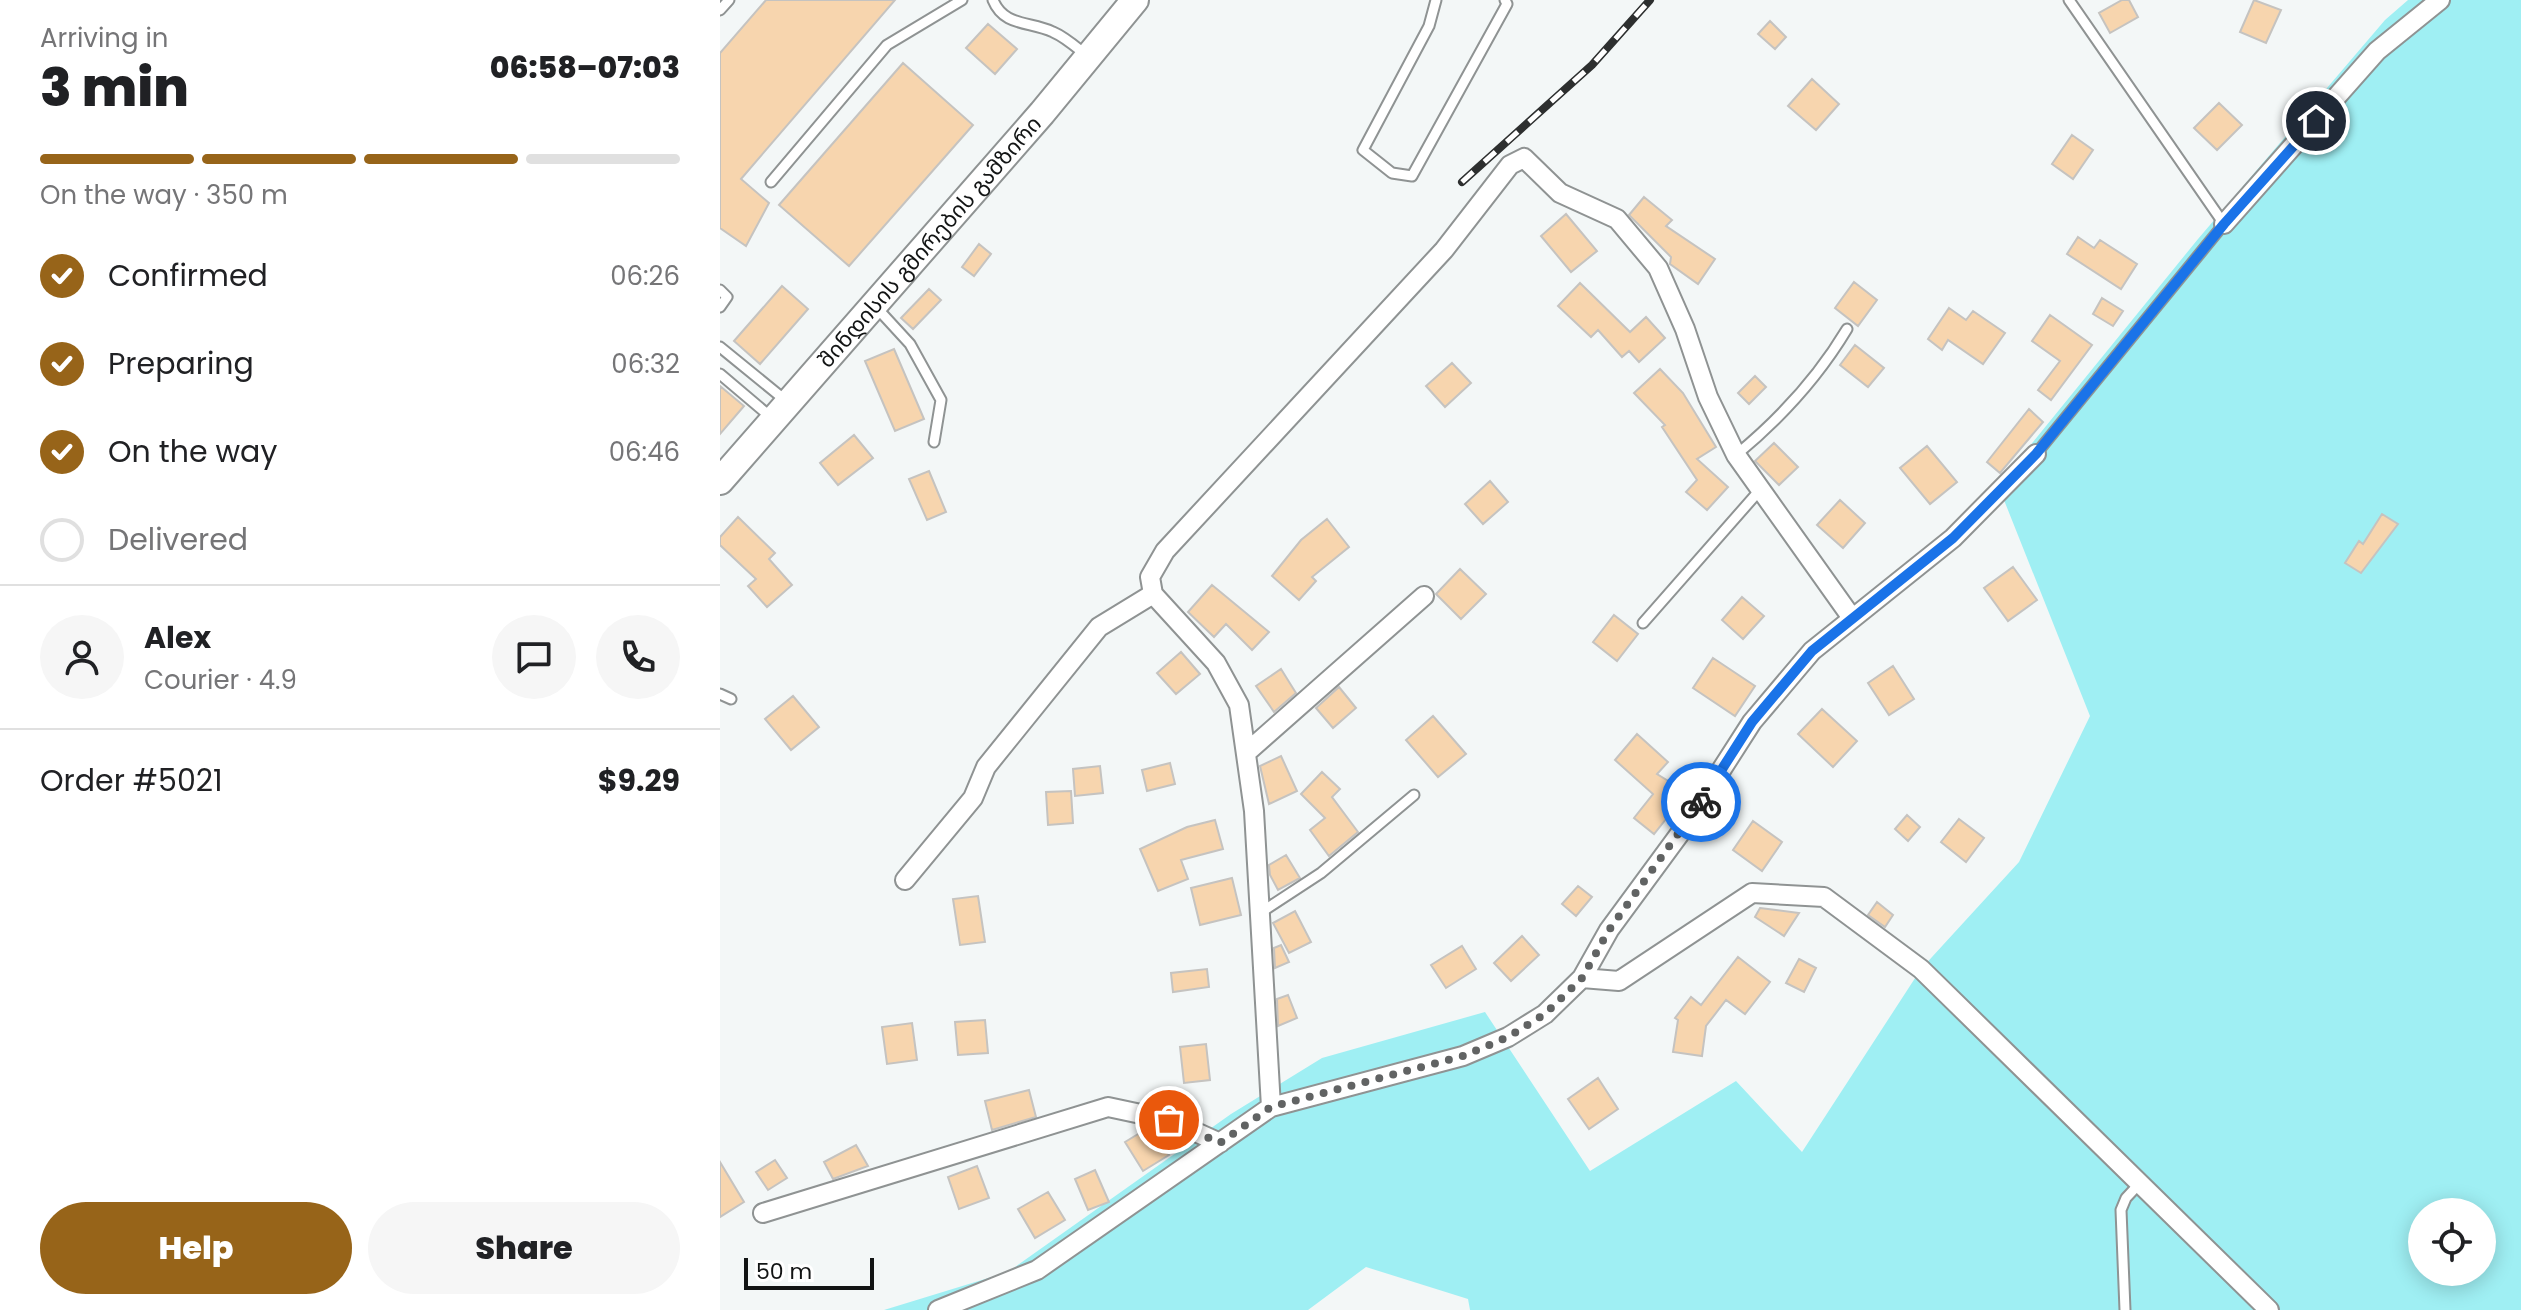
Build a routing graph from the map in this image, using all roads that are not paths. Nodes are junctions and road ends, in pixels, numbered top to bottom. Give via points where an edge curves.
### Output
1 (729, 0) edge
2 (962, 0) edge
3 (993, 0) edge
4 (1135, 0) edge
5 (1436, 0) edge
6 (1505, 0) edge
7 (2068, 0) edge
8 (2440, 0) edge
9 (720, 10) edge
10 (1088, 57) junction
11 (771, 182) dead end
12 (2224, 224) junction
13 (720, 290) edge
14 (875, 306) junction
15 (720, 307) edge
16 (1847, 329) dead end
17 (720, 347) edge
18 (720, 374) edge
19 (782, 412) junction
20 (934, 442) dead end
21 (2036, 454) joint
22 (1736, 455) junction
23 (720, 481) edge
24 (1759, 491) junction
25 (1153, 594) junction
26 (1424, 596) dead end
27 (1852, 618) junction
28 (1643, 623) dead end
29 (720, 694) edge
30 (731, 699) dead end
31 (1246, 753) junction
32 (1414, 795) dead end
33 (905, 880) dead end
34 (1260, 913) junction
35 (1582, 978) junction
36 (1271, 1107) junction
37 (1220, 1143) junction
38 (2140, 1183) junction
39 (763, 1213) dead end
40 (938, 1310) edge
41 (2125, 1310) edge
42 (2269, 1310) edge

1 - 9 lane
2 - 11 lane via 887,45
3 - 10 lane via 998,13 1053,32
4 - 10 main road, შინდისის გმირების გამზირი
5 - 6 lane via 1429,26 1363,150 1392,173 1412,176
7 - 12 lane
8 - 12 street via 2377,51
10 - 14 main road, შინდისის გმირების გამზირი
12 - 21 lane
13 - 15 lane via 727,297
14 - 19 main road, შინდისის გმირების გამზირი
14 - 20 lane via 910,344 941,400
16 - 22 lane via 1824,367 1779,420
17 - 19 lane
18 - 19 lane
19 - 23 main road, შინდისის გმირების გამზირი
21 - 27 street via 1953,538
22 - 24 street
22 - 25 street via 1658,268 1617,219 1560,193 1524,158 1510,165 1444,250 1165,551 1150,577
24 - 27 street
24 - 28 lane
25 - 31 street via 1216,663 1239,705
25 - 33 street via 1099,627 986,767 973,798
26 - 31 street
27 - 35 street via 1812,651 1752,722 1684,828 1609,930
29 - 30 lane
31 - 34 street
32 - 34 lane via 1321,873
34 - 36 street
35 - 36 street via 1545,1014 1463,1056
35 - 38 street via 1619,981 1752,893 1824,897 1921,969
36 - 37 street
37 - 39 street via 1169,1120 1108,1107
37 - 40 street via 1037,1270
38 - 41 lane via 2121,1210
38 - 42 street

